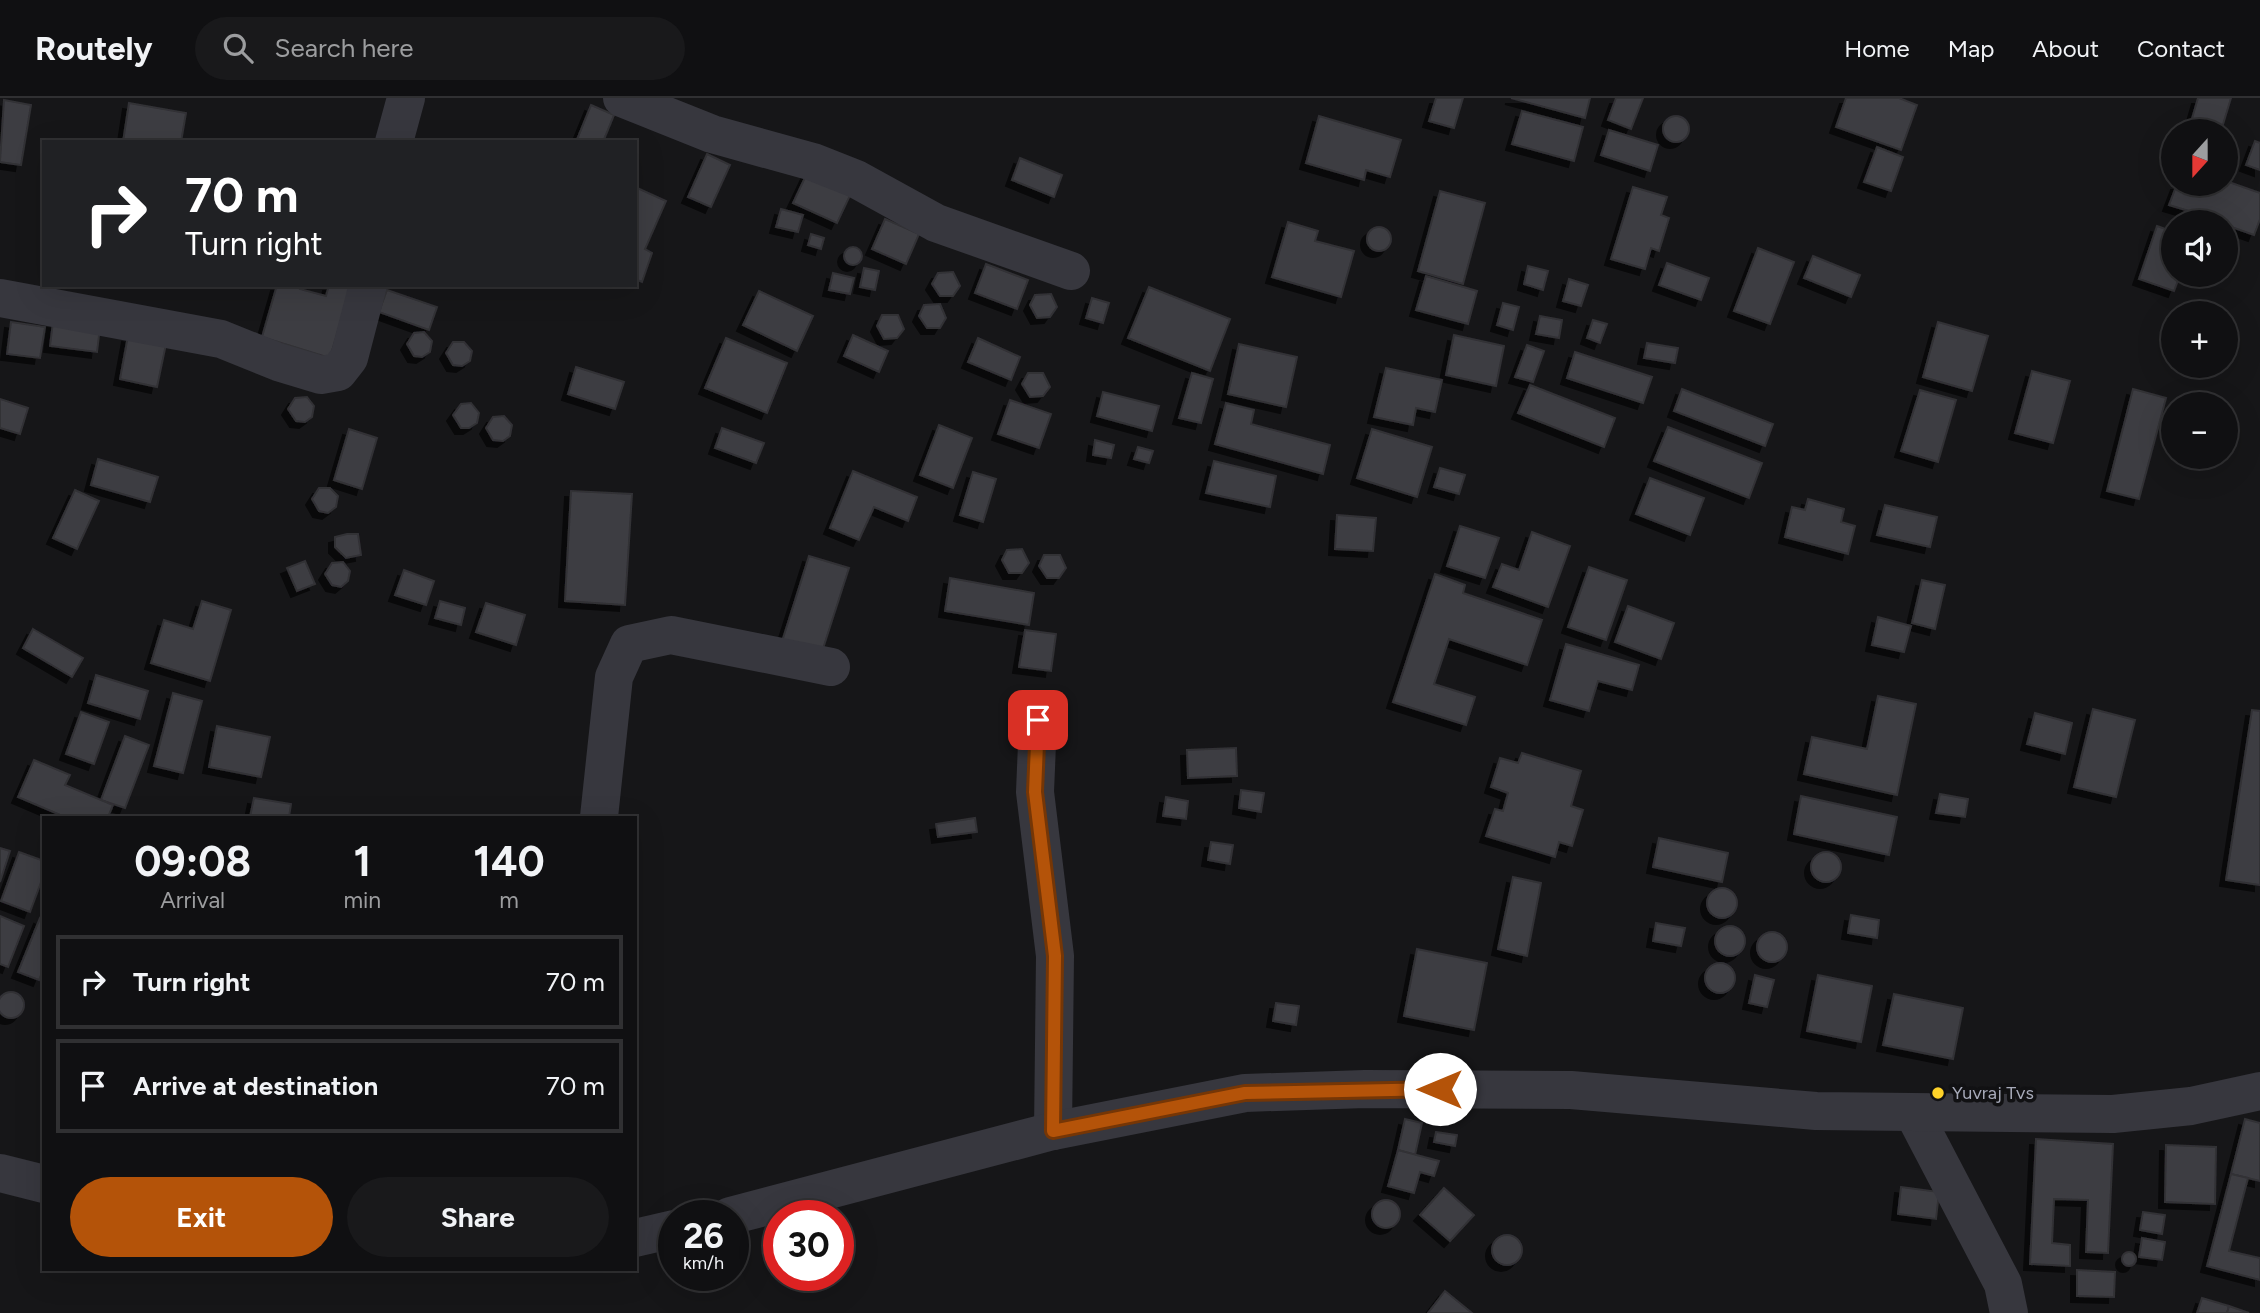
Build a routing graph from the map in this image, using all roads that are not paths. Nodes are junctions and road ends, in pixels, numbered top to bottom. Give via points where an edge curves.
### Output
1 (405, 98) edge
2 (622, 98) edge
3 (394, 140) edge
4 (1070, 271) dead end
5 (367, 287) edge
6 (0, 298) edge
7 (831, 667) dead end
8 (1038, 720) dead end
9 (599, 816) edge
10 (2260, 1091) edge
11 (1914, 1114) junction
12 (1053, 1131) junction
13 (0, 1173) edge
14 (42, 1184) edge
15 (749, 1211) edge
16 (658, 1233) edge
17 (637, 1238) edge
18 (2009, 1313) edge

1 - 3 street
2 - 4 street via 712,134 856,179 936,223
5 - 6 street via 349,358 338,372 321,375 221,339
7 - 9 street via 671,635 629,645 614,677
8 - 12 street via 1035,792 1055,956
10 - 11 street via 2191,1106 2113,1114
11 - 12 street via 1816,1111 1571,1090 1365,1089 1245,1093
11 - 18 street via 2003,1284
12 - 15 street
13 - 14 street
16 - 17 street

